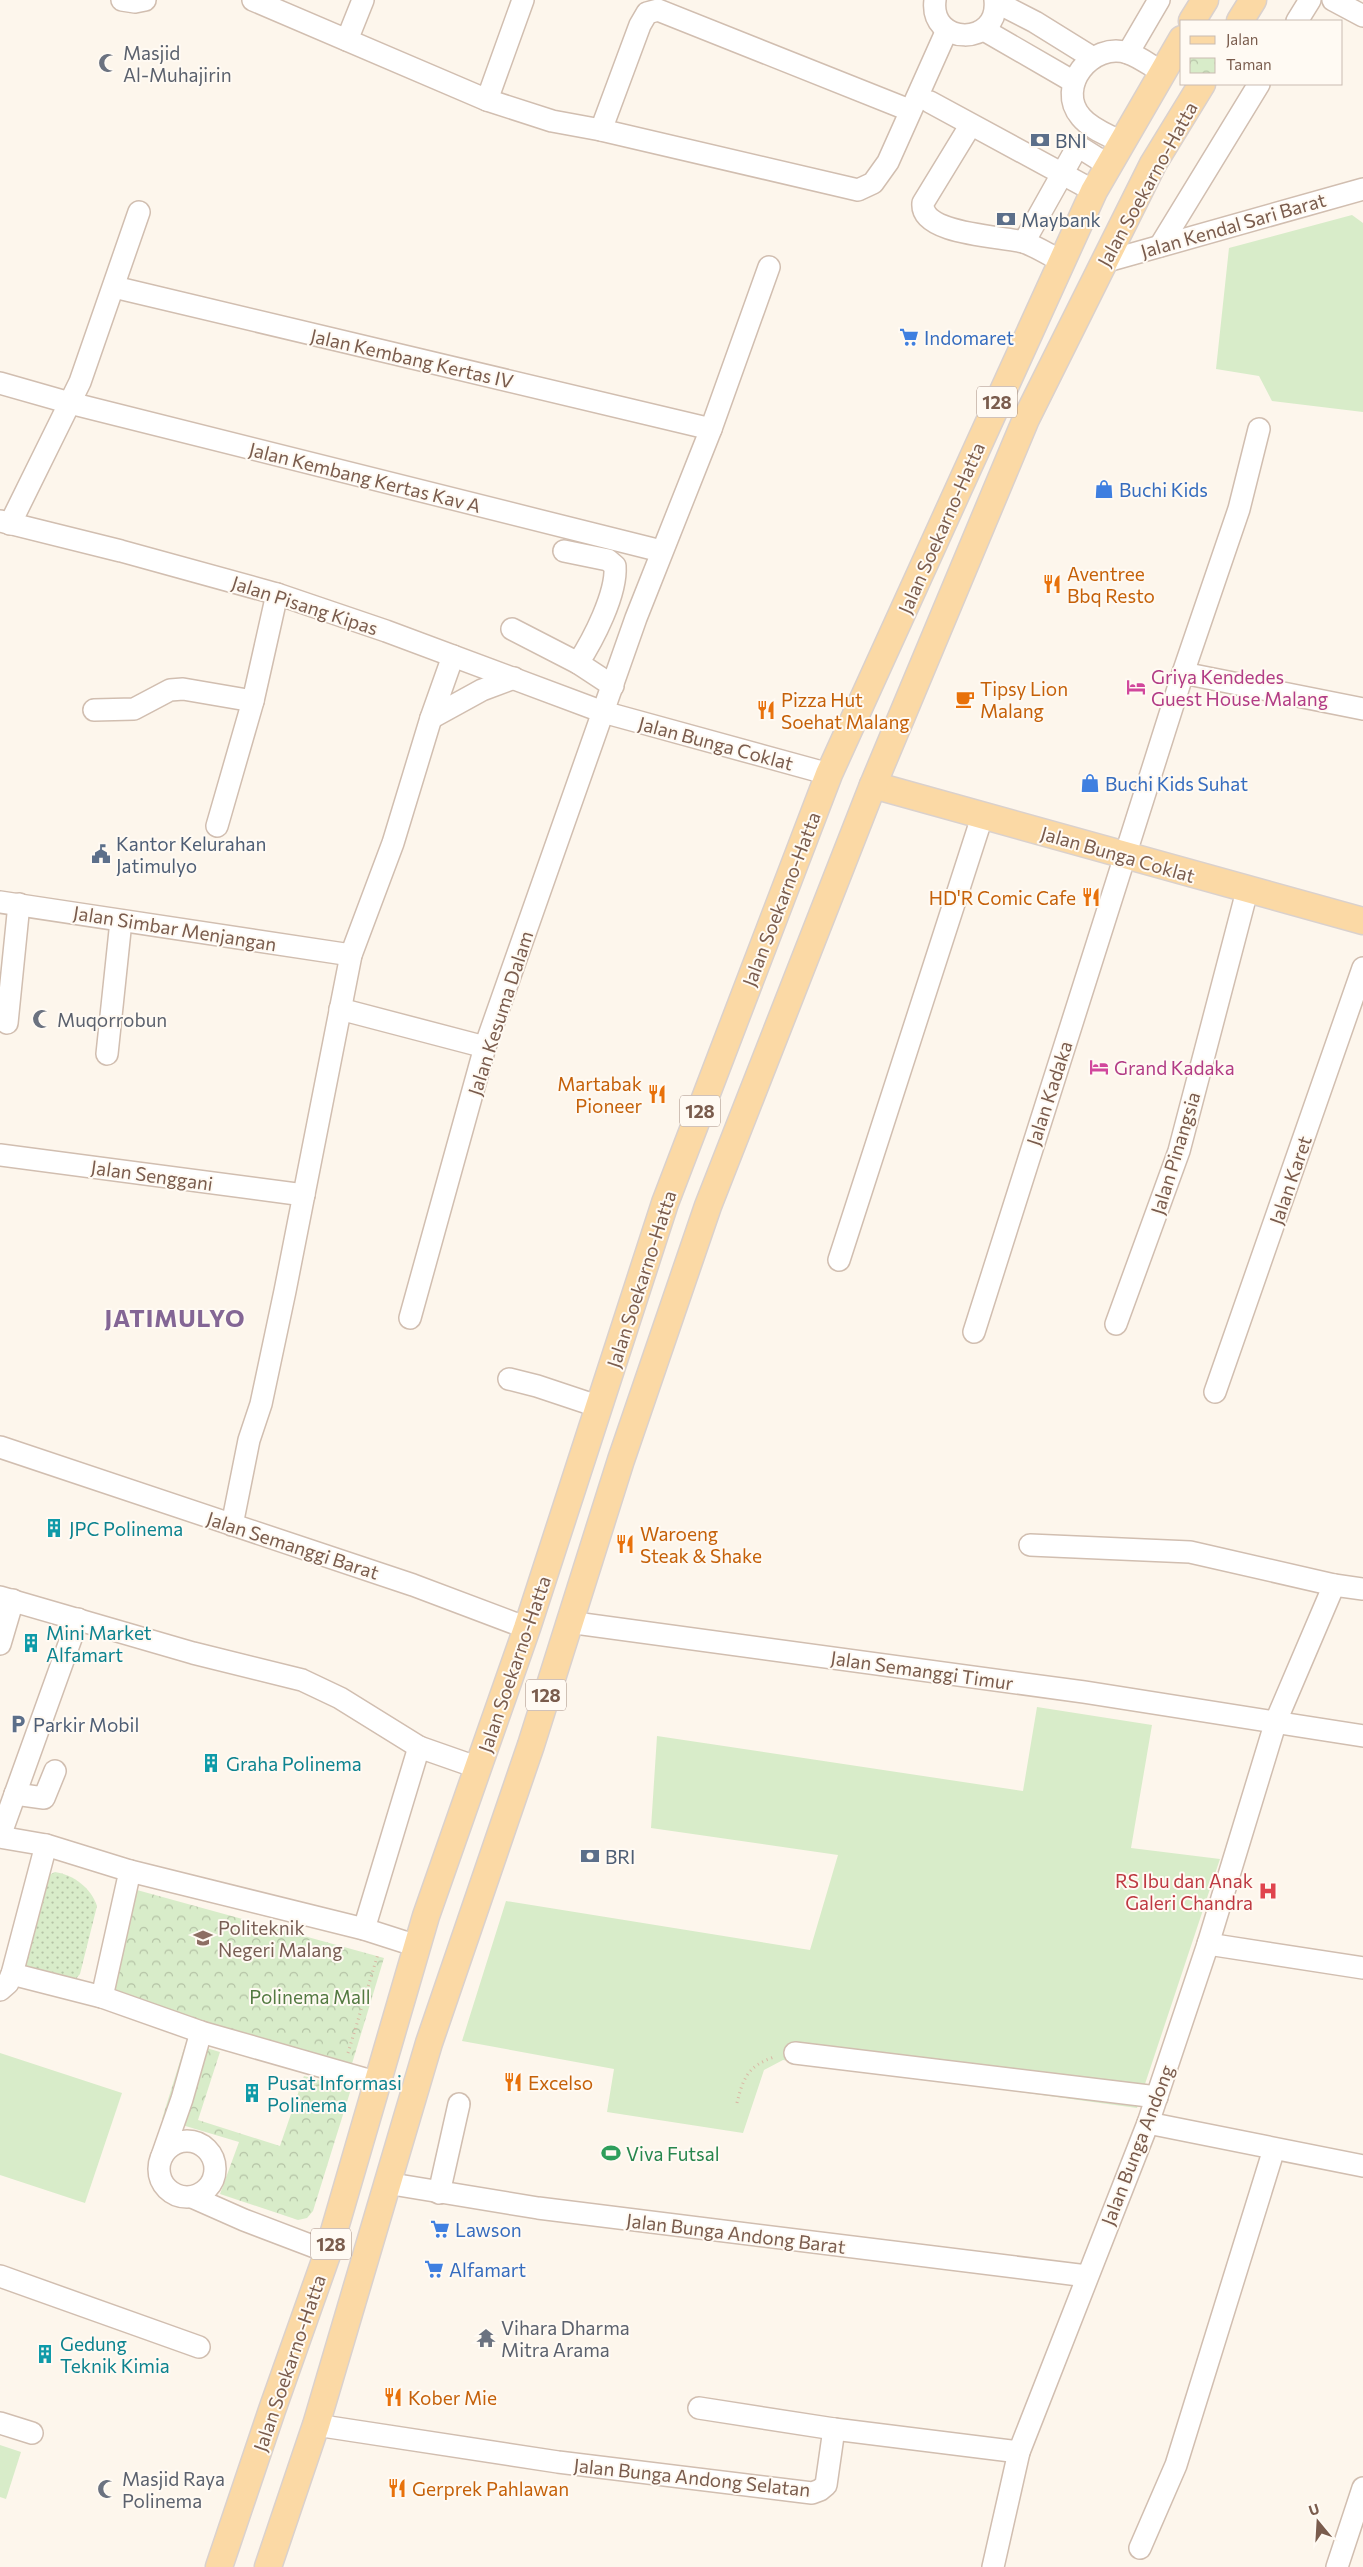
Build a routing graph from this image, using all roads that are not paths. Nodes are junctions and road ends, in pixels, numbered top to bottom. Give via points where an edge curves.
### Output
1 (122, 0) edge
2 (145, 0) edge
3 (253, 0) edge
4 (363, 0) edge
5 (523, 0) edge
6 (935, 0) edge
7 (1159, 0) edge
8 (1205, 0) edge
9 (1253, 0) edge
10 (1310, 0) edge
11 (1333, 0) edge
12 (995, 1) edge
13 (1363, 16) edge
14 (1193, 20) edge
15 (1241, 20) edge
16 (1298, 20) edge
17 (947, 30) junction
18 (984, 30) junction
19 (347, 40) junction
20 (1180, 42) edge
21 (1128, 53) junction
22 (1093, 58) junction
23 (1162, 72) junction
24 (1074, 82) junction
25 (1201, 85) edge
26 (1258, 85) edge
27 (487, 100) junction
28 (930, 102) dead end
29 (909, 110) junction
30 (970, 126) junction
31 (602, 130) junction
32 (1121, 142) junction
33 (1108, 165) junction
34 (1062, 175) junction
35 (1363, 189) edge
36 (1094, 191) junction
37 (139, 212) dead end
38 (1024, 242) junction
39 (1160, 246) junction
40 (1061, 261) junction
41 (1104, 262) junction
42 (769, 266) dead end
43 (114, 287) junction
44 (0, 383) edge
45 (70, 403) junction
46 (711, 429) junction
47 (1259, 429) dead end
48 (5, 522) edge
49 (564, 551) dead end
50 (661, 551) junction
51 (277, 594) junction
52 (512, 629) dead end
53 (453, 656) junction
54 (578, 663) junction
55 (1183, 673) junction
56 (514, 678) junction
57 (612, 686) junction
58 (253, 701) junction
59 (1363, 709) edge
60 (94, 710) dead end
61 (604, 712) junction
62 (431, 718) junction
63 (829, 774) junction
64 (873, 785) junction
65 (982, 817) junction
66 (217, 826) dead end
67 (1125, 854) junction
68 (1247, 891) junction
69 (10, 903) edge
70 (121, 921) junction
71 (1363, 921) edge
72 (351, 955) junction
73 (1363, 968) edge
74 (340, 1009) junction
75 (7, 1023) dead end
76 (486, 1047) junction
77 (107, 1054) dead end
78 (0, 1155) edge
79 (304, 1195) junction
80 (839, 1260) dead end
81 (410, 1318) dead end
82 (1116, 1324) dead end
83 (974, 1332) dead end
84 (509, 1379) dead end
85 (1215, 1392) dead end
86 (600, 1407) junction
87 (0, 1448) edge
88 (585, 1452) junction
89 (621, 1460) junction
90 (232, 1525) junction
91 (1030, 1545) dead end
92 (1334, 1585) junction
93 (1363, 1589) edge
94 (6, 1599) edge
95 (78, 1619) junction
96 (568, 1622) junction
97 (527, 1628) junction
98 (0, 1644) edge
99 (1276, 1721) junction
100 (1363, 1736) edge
101 (419, 1747) junction
102 (479, 1768) junction
103 (55, 1771) dead end
104 (15, 1794) junction
105 (0, 1836) edge
106 (46, 1846) junction
107 (130, 1871) junction
108 (429, 1909) junction
109 (470, 1921) junction
110 (373, 1933) junction
111 (1208, 1944) junction
112 (417, 1946) junction
113 (1363, 1968) edge
114 (6, 1982) edge
115 (102, 1998) junction
116 (202, 2032) junction
117 (795, 2054) road end
118 (379, 2083) junction
119 (1157, 2097) junction
120 (459, 2104) dead end
121 (1148, 2123) junction
122 (1274, 2150) junction
123 (162, 2157) junction
124 (1363, 2166) edge
125 (386, 2183) junction
126 (439, 2193) junction
127 (192, 2197) junction
128 (328, 2252) junction
129 (0, 2276) edge
130 (1087, 2276) junction
131 (199, 2347) dead end
132 (699, 2408) dead end
133 (0, 2423) edge
134 (316, 2425) junction
135 (834, 2428) junction
136 (32, 2433) dead end
137 (1019, 2452) junction
138 (1363, 2488) edge
139 (1140, 2548) dead end
140 (219, 2567) edge
141 (268, 2567) edge
142 (993, 2567) edge
143 (1337, 2567) edge

1 - 2 street
3 - 19 street
4 - 19 street
5 - 27 street
6 - 17 street via 936,15
7 - 21 street
8 - 14 main road
9 - 15 main road
10 - 16 street
11 - 13 street
12 - 18 street via 994,16
12 - 22 street
17 - 18 street via 963,36
17 - 29 street
18 - 24 street
19 - 27 street
20 - 23 main road, Jalan Soekarno-Hatta / 128
21 - 22 street via 1111,52
21 - 23 street
22 - 24 street via 1081,69
23 - 32 main road, Jalan Soekarno-Hatta / 128
24 - 32 street via 1074,100 1080,116
25 - 41 main road, Jalan Soekarno-Hatta / 128 via 1153,164
26 - 39 street
27 - 31 street via 552,121
28 - 30 street
29 - 31 street via 888,162 873,183 858,190
29 - 31 street via 658,10 647,14 640,25
30 - 34 street
30 - 38 street via 923,202 922,209 926,215 956,232
32 - 33 main road, Jalan Soekarno-Hatta / 128
33 - 34 street via 1081,148 1077,149
33 - 36 main road, Jalan Soekarno-Hatta / 128
34 - 36 street
34 - 38 street
35 - 39 street, Jalan Kendal Sari Barat
36 - 40 main road, Jalan Soekarno-Hatta / 128
37 - 43 street
38 - 40 street
39 - 41 street, Jalan Kendal Sari Barat
40 - 63 main road, Jalan Soekarno-Hatta / 128
41 - 64 main road, Jalan Soekarno-Hatta / 128 via 1026,419
42 - 46 street, Jalan Kesuma Dalam
43 - 45 street
43 - 46 street, Jalan Kembang Kertas IV
44 - 45 street, Jalan Kembang Kertas Kav A
45 - 48 street
45 - 50 street, Jalan Kembang Kertas Kav A
46 - 50 street, Jalan Kesuma Dalam
47 - 55 street, Jalan Kadaka via 1239,509
48 - 51 street, Jalan Pisang Kipas
49 - 54 street via 608,560 615,566 616,578 597,627
50 - 57 street, Jalan Kesuma Dalam
51 - 53 street, Jalan Pisang Kipas
51 - 58 street
52 - 54 street
53 - 56 street, Jalan Pisang Kipas
53 - 62 street
54 - 57 street
55 - 59 street
55 - 67 street, Jalan Kadaka
56 - 61 street, Jalan Pisang Kipas
56 - 62 street via 482,690
57 - 61 street, Jalan Kesuma Dalam
58 - 60 street via 199,691 170,690 134,709
58 - 66 street
61 - 63 street, Jalan Bunga Coklat
61 - 76 street, Jalan Kesuma Dalam
62 - 72 street via 393,843
63 - 86 main road, Jalan Soekarno-Hatta / 128 via 664,1203
64 - 65 main road, Jalan Bunga Coklat
64 - 89 main road, Jalan Soekarno-Hatta / 128 via 708,1206
65 - 67 main road, Jalan Bunga Coklat
65 - 80 street
67 - 68 main road, Jalan Bunga Coklat
67 - 83 street, Jalan Kadaka
68 - 71 main road, Jalan Bunga Coklat
68 - 82 street, Jalan Pinangsia via 1179,1151
69 - 70 street, Jalan Simbar Menjangan
69 - 75 street
70 - 72 street, Jalan Simbar Menjangan
70 - 77 street
72 - 74 street
73 - 85 street, Jalan Karet
74 - 76 street
74 - 79 street
76 - 81 street, Jalan Kesuma Dalam
78 - 79 street, Jalan Senggani
79 - 90 street
84 - 86 street
86 - 88 main road, Jalan Soekarno-Hatta / 128
87 - 90 street, Jalan Semanggi Barat
88 - 89 main road
88 - 97 main road, Jalan Soekarno-Hatta / 128
89 - 96 main road, Jalan Soekarno-Hatta / 128
90 - 97 street, Jalan Semanggi Barat via 413,1585
91 - 92 street via 1190,1552
92 - 93 street
92 - 99 street, Jalan Bunga Andong
94 - 95 street
94 - 98 street
95 - 101 street via 193,1654 302,1680 340,1698
95 - 104 street
96 - 99 street, Jalan Semanggi Timur
96 - 109 main road, Jalan Soekarno-Hatta / 128 via 531,1745
97 - 102 main road, Jalan Soekarno-Hatta / 128
99 - 100 street, Jalan Semanggi Timur
99 - 111 street, Jalan Bunga Andong
101 - 102 street
101 - 110 street
102 - 108 main road, Jalan Soekarno-Hatta / 128
103 - 104 street via 44,1798
104 - 105 street
105 - 106 street
106 - 107 street
106 - 114 street
107 - 110 street
107 - 115 street
108 - 109 main road
108 - 112 main road, Jalan Soekarno-Hatta / 128
109 - 125 main road, Jalan Soekarno-Hatta / 128
110 - 112 street
111 - 113 street
111 - 119 street, Jalan Bunga Andong
112 - 118 main road, Jalan Soekarno-Hatta / 128
114 - 115 street
115 - 116 street
116 - 118 street
116 - 123 street
117 - 119 street
118 - 128 main road, Jalan Soekarno-Hatta / 128
119 - 121 street, Jalan Bunga Andong
120 - 126 street
121 - 122 street
121 - 130 street, Jalan Bunga Andong
122 - 124 street
122 - 139 street via 1176,2465
123 - 127 street via 159,2174 167,2190 175,2195
123 - 127 street via 167,2149 183,2142 202,2146 209,2152 214,2160 213,2179 208,2187
125 - 126 street, Jalan Bunga Andong Barat
125 - 134 main road, Jalan Soekarno-Hatta / 128
126 - 130 street, Jalan Bunga Andong Barat
127 - 128 street
128 - 140 main road, Jalan Soekarno-Hatta / 128
129 - 131 street
130 - 137 street, Jalan Bunga Andong
132 - 135 street
133 - 136 street
134 - 135 street, Jalan Bunga Andong Selatan via 558,2462 812,2493 826,2485
134 - 141 main road, Jalan Soekarno-Hatta / 128
135 - 137 street
137 - 142 street, Jalan Bunga Andong
138 - 143 street

